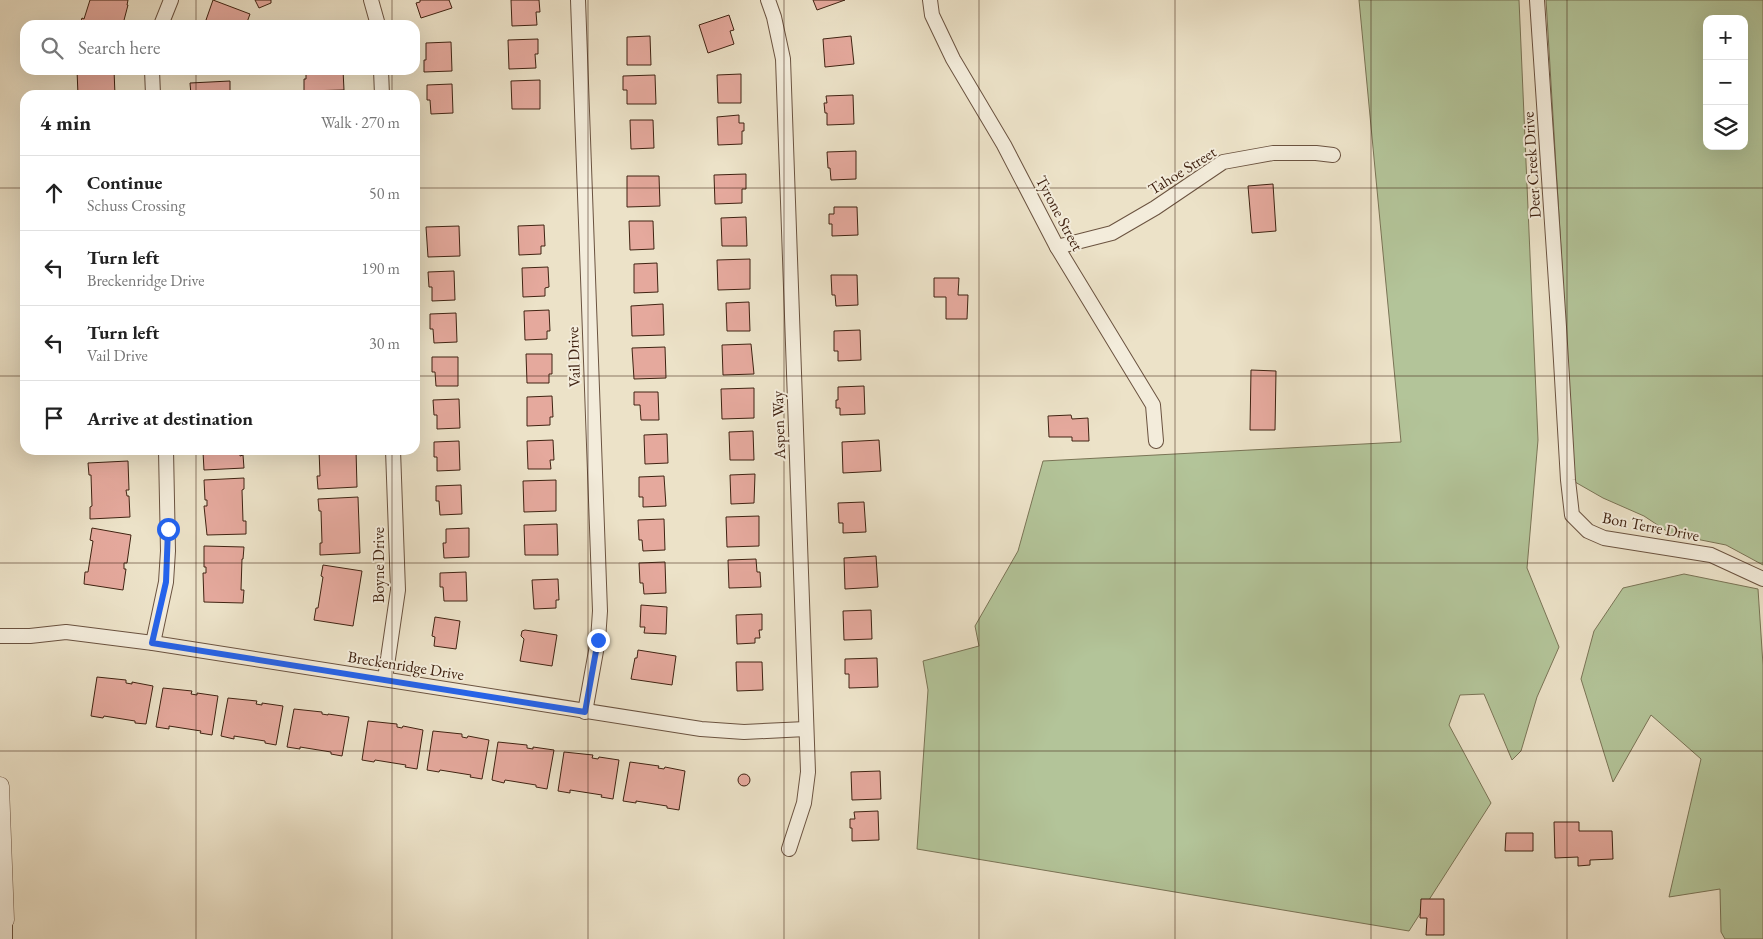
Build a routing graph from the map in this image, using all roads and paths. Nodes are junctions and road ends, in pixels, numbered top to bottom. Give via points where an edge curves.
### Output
1 (171, 0) edge
2 (370, 0) edge
3 (578, 0) edge
4 (768, 0) edge
5 (930, 0) edge
6 (1537, 0) edge
7 (163, 20) edge
8 (376, 20) edge
9 (152, 75) edge
10 (381, 75) edge
11 (153, 90) edge
12 (382, 90) edge
13 (1333, 155) dead end
14 (1057, 247) junction
15 (1560, 327) joint
16 (1156, 441) dead end
17 (166, 455) edge
18 (393, 455) edge
19 (1763, 580) edge
20 (0, 636) edge
21 (152, 643) junction
22 (385, 679) junction
23 (585, 712) junction
24 (806, 729) junction
25 (0, 786) edge
26 (789, 849) dead end
27 (5, 920) joint
28 (5, 939) edge

1 - 7 street
2 - 8 street
3 - 23 street, Vail Drive via 600,611
4 - 24 street, Aspen Way via 783,59
5 - 14 street, Tyrone Street via 932,15 953,59 1004,145
6 - 15 street, Deer Creek Drive
9 - 11 street
10 - 12 street
13 - 14 street, Tahoe Street via 1274,153 1223,162 1112,233
14 - 16 street, Tyrone Street via 1153,405
15 - 19 street, Bon Terre Drive via 1572,514 1588,531 1604,538 1711,555
17 - 21 street via 166,582
18 - 22 street, Boyne Drive via 398,590
20 - 21 street, Breckenridge Drive via 66,632
21 - 22 street, Breckenridge Drive
22 - 23 street, Breckenridge Drive
23 - 24 street, Breckenridge Drive via 701,729 744,732
24 - 26 street, Aspen Way via 807,785
25 - 27 street
27 - 28 street

